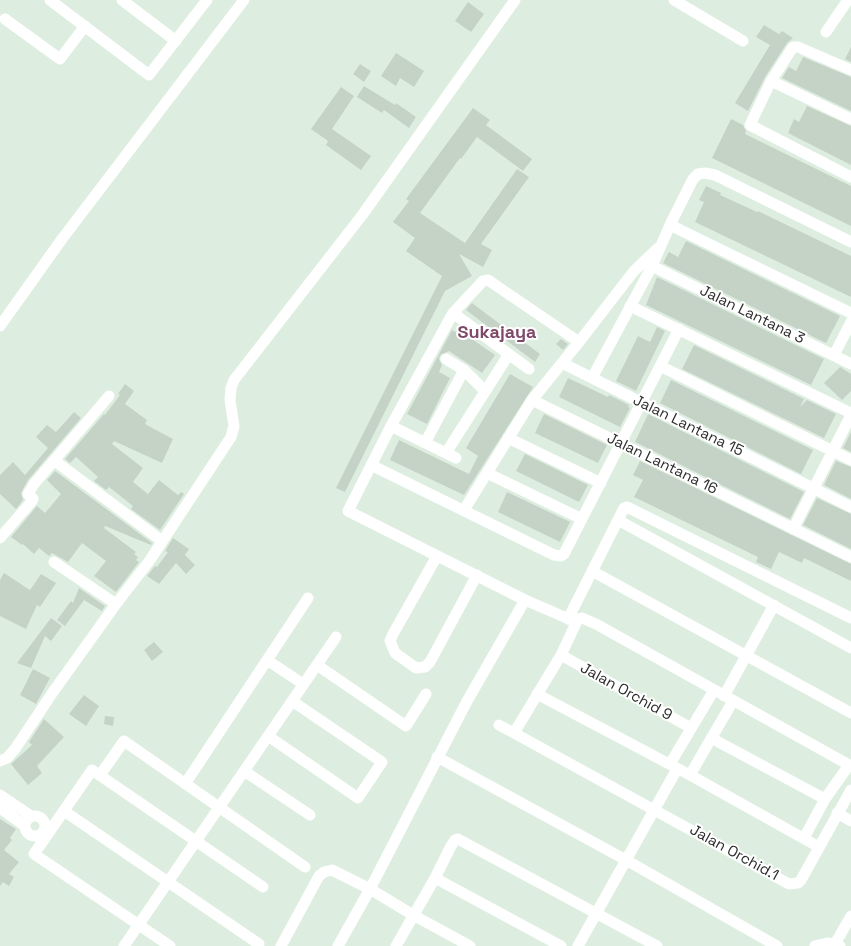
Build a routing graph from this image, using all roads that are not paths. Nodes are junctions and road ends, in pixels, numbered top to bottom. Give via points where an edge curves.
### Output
1 (50, 0) edge
2 (122, 0) edge
3 (192, 0) edge
4 (244, 0) edge
5 (515, 0) edge
6 (674, 0) edge
7 (848, 0) edge
8 (204, 4) edge
9 (5, 19) dead end
10 (84, 26) junction
11 (826, 32) dead end
12 (743, 40) dead end
13 (176, 41) junction
14 (851, 70) edge
15 (771, 81) junction
16 (851, 119) edge
17 (851, 177) edge
18 (670, 225) junction
19 (851, 242) edge
20 (661, 246) junction
21 (652, 266) junction
22 (630, 306) junction
23 (453, 313) junction
24 (851, 313) edge
25 (851, 322) edge
26 (0, 326) edge
27 (679, 329) junction
28 (579, 342) junction
29 (508, 354) junction
30 (834, 355) junction
31 (446, 359) dead end
32 (562, 363) junction
33 (851, 364) edge
34 (660, 366) junction
35 (529, 369) dead end
36 (464, 370) junction
37 (592, 378) junction
38 (485, 391) junction
39 (109, 396) dead end
40 (532, 400) junction
41 (642, 403) junction
42 (851, 414) edge
43 (391, 426) junction
44 (508, 438) junction
45 (425, 443) junction
46 (621, 444) junction
47 (833, 451) junction
48 (55, 460) junction
49 (851, 460) edge
50 (371, 465) junction
51 (487, 473) junction
52 (601, 483) junction
53 (814, 488) junction
54 (851, 507) edge
55 (464, 510) junction
56 (582, 519) junction
57 (618, 520) junction
58 (793, 529) junction
59 (0, 538) edge
60 (162, 541) junction
61 (437, 556) junction
62 (851, 557) edge
63 (54, 562) dead end
64 (592, 571) junction
65 (476, 575) junction
66 (308, 598) dead end
67 (525, 600) junction
68 (116, 604) junction
69 (774, 605) junction
70 (851, 618) edge
71 (572, 621) junction
72 (336, 638) dead end
73 (851, 648) edge
74 (561, 655) junction
75 (746, 655) junction
76 (267, 660) junction
77 (317, 665) junction
78 (304, 684) junction
79 (714, 690) junction
80 (426, 694) dead end
81 (536, 694) junction
82 (729, 698) junction
83 (292, 701) junction
84 (851, 713) edge
85 (499, 725) dead end
86 (691, 728) junction
87 (514, 733) junction
88 (268, 736) junction
89 (711, 738) junction
90 (437, 757) junction
91 (0, 761) edge
92 (673, 766) junction
93 (850, 766) edge
94 (244, 771) junction
95 (690, 774) junction
96 (100, 775) junction
97 (184, 784) junction
98 (851, 790) edge
99 (0, 795) edge
100 (825, 799) junction
101 (0, 808) edge
102 (219, 808) junction
103 (844, 808) edge
104 (656, 809) junction
105 (64, 810) junction
106 (310, 815) dead end
107 (28, 821) junction
108 (851, 821) edge
109 (49, 826) junction
110 (804, 838) junction
111 (38, 840) junction
112 (196, 841) junction
113 (819, 847) junction
114 (626, 860) junction
115 (305, 867) dead end
116 (435, 878) junction
117 (168, 882) junction
118 (263, 887) dead end
119 (370, 889) junction
120 (597, 914) junction
121 (413, 915) junction
122 (851, 916) edge
123 (139, 925) junction
124 (259, 944) dead end
125 (838, 945) edge
126 (124, 946) edge
127 (170, 946) edge
128 (280, 946) edge
129 (338, 946) edge
130 (396, 946) edge
131 (470, 946) edge
132 (559, 946) edge
133 (578, 946) edge
134 (657, 946) edge
135 (777, 946) edge
136 (815, 946) edge

1 - 10 street
2 - 13 street
3 - 8 street
4 - 26 street
5 - 60 street via 363,214 234,380 230,400 234,426 231,437
6 - 12 street
7 - 11 street
8 - 13 street
9 - 10 street via 60,59
10 - 13 street via 149,75
14 - 15 street via 795,47
15 - 16 street
15 - 17 street via 750,125
18 - 19 street via 693,178 705,172
18 - 20 street
18 - 24 street
20 - 21 street
20 - 28 street via 634,271
21 - 22 street
21 - 30 street, Jalan Lantana 3
22 - 27 street
22 - 37 street
23 - 28 street via 483,281 488,280
23 - 29 street
23 - 43 street
25 - 30 street
27 - 34 street
27 - 42 street
28 - 32 street
29 - 35 street
29 - 38 street
30 - 33 street, Jalan Lantana 3
31 - 36 street
32 - 37 street, Jalan Lantana 15
32 - 40 street
34 - 41 street
34 - 47 street
36 - 38 street
36 - 45 street
37 - 41 street, Jalan Lantana 15
38 - 45 street via 451,456
39 - 48 street
40 - 44 street
40 - 46 street, Jalan Lantana 16
41 - 46 street
41 - 53 street, Jalan Lantana 15
42 - 47 street
43 - 45 street
43 - 50 street
44 - 51 street
44 - 52 street
46 - 52 street
46 - 58 street, Jalan Lantana 16
47 - 49 street
47 - 53 street
48 - 59 street via 28,493 32,502
48 - 60 street
50 - 55 street
50 - 61 street via 348,509 350,513
51 - 55 street
51 - 56 street
52 - 56 street
53 - 54 street, Jalan Lantana 15
53 - 58 street
55 - 56 street via 557,556 564,554
57 - 64 street
57 - 69 street
57 - 70 street via 624,508 630,508
58 - 62 street, Jalan Lantana 16
60 - 68 street
61 - 65 street
61 - 65 street via 390,641 395,653 416,668 425,667 430,662
63 - 68 street
64 - 71 street
64 - 75 street
65 - 67 street
66 - 76 street
67 - 71 street
67 - 90 street
68 - 91 street via 15,749
69 - 73 street
69 - 75 street
71 - 74 street
71 - 79 street via 586,619
72 - 77 street
74 - 81 street
74 - 86 street, Jalan Orchid 9
75 - 82 street
75 - 84 street
76 - 78 street
76 - 97 street
77 - 78 street
77 - 80 street via 406,726
78 - 83 street
79 - 82 street
79 - 86 street
81 - 87 street
81 - 92 street
82 - 89 street
82 - 93 street
83 - 88 street
83 - 88 street via 382,762 358,798
85 - 87 street, Jalan Orchid.1
86 - 92 street
87 - 104 street, Jalan Orchid.1
88 - 94 street
89 - 95 street
89 - 100 street
90 - 114 street
90 - 119 street
92 - 95 street
92 - 104 street
93 - 100 street
94 - 102 street
94 - 106 street
95 - 110 street
96 - 97 street via 124,741
96 - 105 street via 92,770
96 - 112 street
97 - 102 street
98 - 103 street, Jalan Orchid.1
99 - 107 street
100 - 110 street
101 - 107 street
102 - 112 street
102 - 115 street
103 - 108 street
103 - 113 street, Jalan Orchid.1
104 - 113 street, Jalan Orchid.1 via 789,884 801,880
104 - 114 street
105 - 109 street
105 - 117 street
107 - 109 street via 35,816
107 - 111 street via 28,833
109 - 111 street
110 - 113 street
111 - 123 street via 34,854
112 - 117 street
112 - 118 street
114 - 120 street
114 - 135 street
116 - 120 street via 458,839
116 - 121 street
116 - 132 street
117 - 123 street
117 - 124 street
119 - 121 street
119 - 128 street via 332,870 324,872
119 - 129 street
120 - 133 street
120 - 134 street
121 - 130 street
121 - 131 street
122 - 125 street
123 - 126 street
123 - 127 street
125 - 136 street

